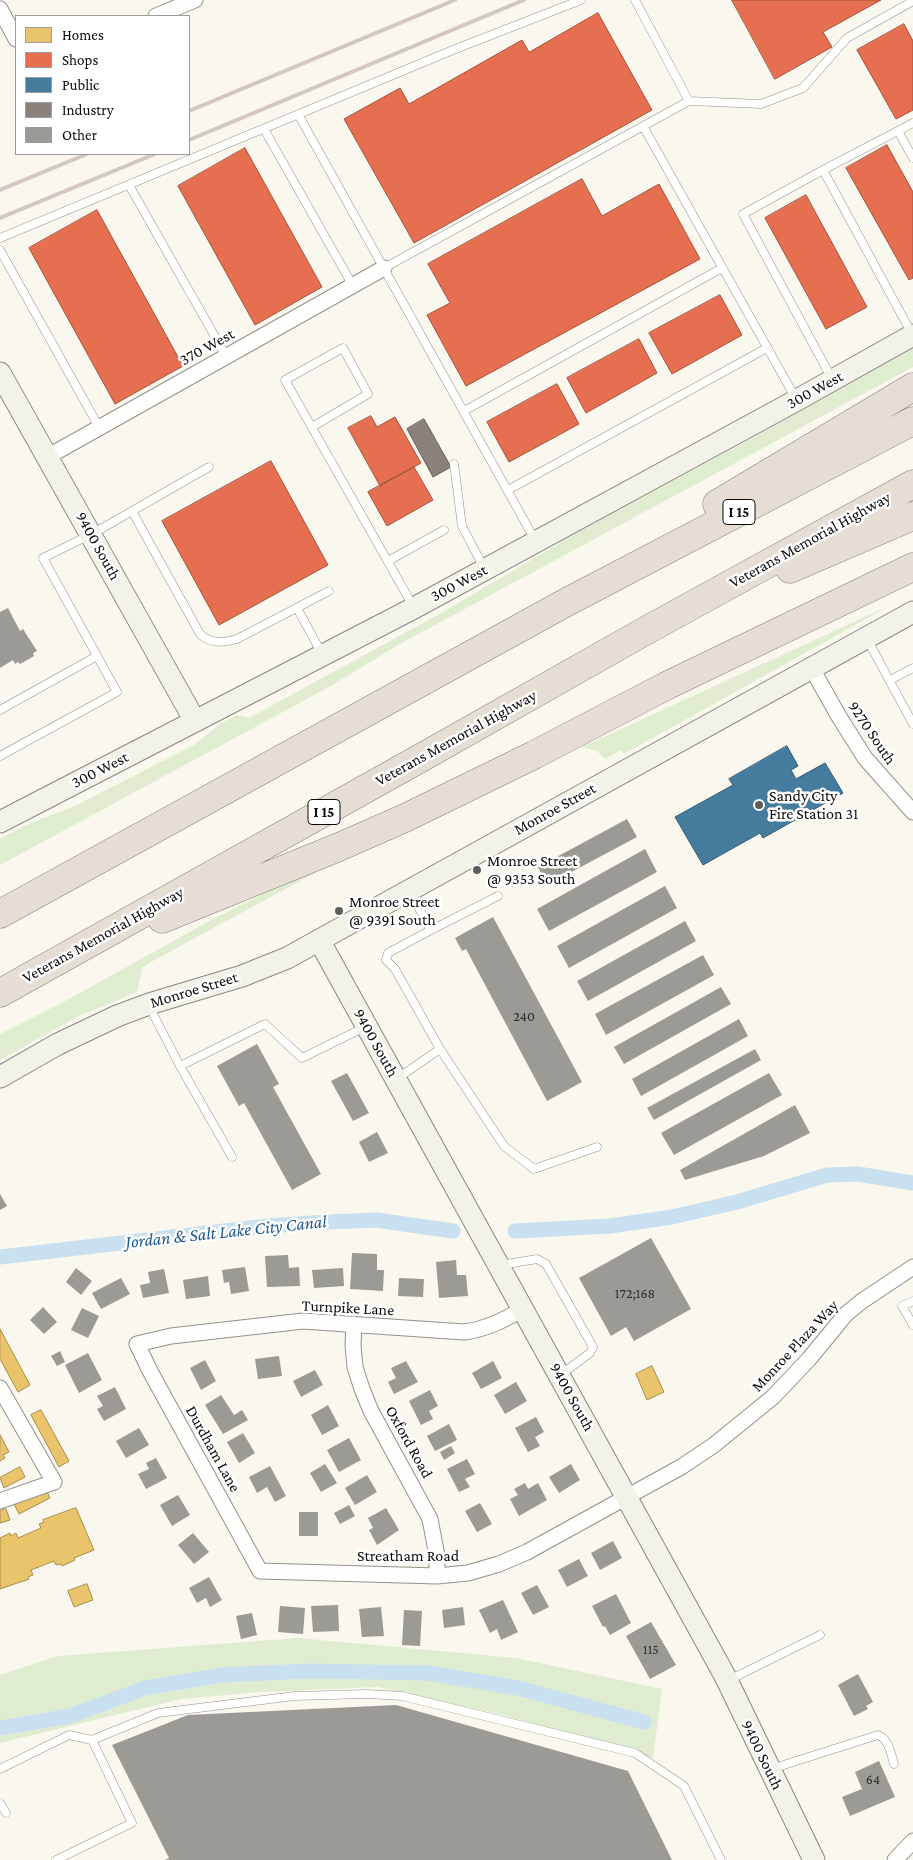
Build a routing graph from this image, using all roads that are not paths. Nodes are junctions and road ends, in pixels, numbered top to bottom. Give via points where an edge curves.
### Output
1 (195, 0) edge
2 (581, 0) edge
3 (635, 0) edge
4 (913, 1) edge
5 (0, 8) edge
6 (158, 15) edge
7 (15, 37) edge
8 (689, 102) junction
9 (298, 114) junction
10 (913, 123) edge
11 (643, 126) junction
12 (264, 129) junction
13 (898, 131) junction
14 (913, 158) edge
15 (823, 170) junction
16 (129, 185) junction
17 (0, 238) edge
18 (0, 250) edge
19 (384, 268) junction
20 (722, 268) junction
21 (353, 286) junction
22 (913, 335) edge
23 (767, 348) junction
24 (226, 356) junction
25 (0, 373) edge
26 (833, 380) junction
27 (913, 387) edge
28 (797, 400) junction
29 (464, 411) junction
30 (913, 421) edge
31 (99, 427) junction
32 (312, 427) junction
33 (47, 457) junction
34 (454, 464) dead end
35 (209, 467) dead end
36 (913, 484) edge
37 (508, 490) junction
38 (132, 511) junction
39 (913, 516) edge
40 (444, 530) dead end
41 (92, 534) junction
42 (536, 542) junction
43 (388, 561) junction
44 (913, 567) edge
45 (485, 569) junction
46 (329, 591) dead end
47 (565, 603) junction
48 (297, 608) junction
49 (414, 608) junction
50 (913, 612) edge
51 (647, 630) junction
52 (866, 637) junction
53 (97, 656) junction
54 (323, 656) junction
55 (811, 667) junction
56 (913, 668) edge
57 (890, 680) junction
58 (0, 710) edge
59 (195, 721) junction
60 (913, 724) edge
61 (0, 756) edge
62 (913, 812) edge
63 (0, 822) edge
64 (409, 891) junction
65 (498, 896) dead end
66 (0, 914) edge
67 (430, 930) junction
68 (319, 940) junction
69 (0, 993) edge
70 (148, 1004) junction
71 (366, 1026) junction
72 (440, 1049) junction
73 (180, 1066) junction
74 (0, 1077) edge
75 (396, 1080) junction
76 (597, 1147) dead end
77 (232, 1157) dead end
78 (499, 1265) junction
79 (913, 1267) edge
80 (913, 1300) edge
81 (523, 1309) junction
82 (354, 1324) junction
83 (913, 1325) edge
84 (137, 1344) joint
85 (560, 1375) junction
86 (0, 1388) edge
87 (627, 1496) junction
88 (0, 1502) edge
89 (260, 1571) joint
90 (437, 1576) junction
91 (820, 1635) dead end
92 (727, 1681) junction
93 (92, 1740) junction
94 (894, 1764) dead end
95 (0, 1769) edge
96 (769, 1770) junction
97 (0, 1803) edge
98 (6, 1813) dead end
99 (913, 1840) edge
100 (56, 1860) edge
101 (721, 1860) edge
102 (814, 1860) edge
103 (895, 1860) edge

1 - 6 street
2 - 9 lane
3 - 8 lane
4 - 8 lane via 847,38 803,88 760,104
5 - 7 street
8 - 11 lane
9 - 12 lane
9 - 19 lane
10 - 13 lane
11 - 19 lane
11 - 20 lane
12 - 16 lane
12 - 21 lane
13 - 14 lane
13 - 15 lane
15 - 22 lane
15 - 26 lane via 742,214
16 - 17 lane
16 - 24 lane
18 - 31 lane
19 - 21 street, 370 West
19 - 29 lane
20 - 23 lane
20 - 29 lane
21 - 24 street, 370 West
22 - 26 street, 300 West
23 - 28 lane
23 - 37 lane
24 - 31 street, 370 West
25 - 33 street, 9400 South
26 - 28 street, 300 West
27 - 47 highway via 697,516
28 - 42 street, 300 West
29 - 37 lane
30 - 47 highway, I 15
31 - 33 street, 370 West
32 - 32 lane via 285,380 342,348 368,394
32 - 43 lane
33 - 41 street, 9400 South
34 - 45 lane via 462,526
35 - 38 lane
36 - 51 highway, Veterans Memorial Highway / I 15
37 - 42 lane
38 - 41 lane
38 - 48 lane via 200,634 207,640 237,640
39 - 51 highway
40 - 43 lane
41 - 53 lane via 44,558
41 - 59 street, 9400 South
42 - 45 street, 300 West
43 - 49 lane
44 - 69 highway via 666,686 405,818 129,933
45 - 49 street, 300 West
46 - 48 lane
47 - 66 highway, I 15
48 - 54 lane
49 - 54 street, 300 West
50 - 52 street, Monroe Street
51 - 69 highway, Veterans Memorial Highway / I 15
52 - 55 street, Monroe Street
52 - 57 lane
53 - 58 lane
53 - 61 lane via 117,692
54 - 59 street, 300 West
55 - 62 street, 9270 South via 865,758
55 - 64 street, Monroe Street
56 - 57 lane
57 - 60 lane
59 - 63 street, 300 West
64 - 67 lane
64 - 68 street, Monroe Street
65 - 67 lane
67 - 72 lane via 388,953 386,960 395,969
68 - 70 street, Monroe Street via 287,958 242,976
68 - 71 street, 9400 South
70 - 73 lane
70 - 74 street, Monroe Street via 86,1029
71 - 73 lane via 302,1058 265,1024
71 - 75 street, 9400 South
72 - 75 lane
72 - 76 lane via 504,1146 534,1169
73 - 77 lane
75 - 78 street, 9400 South
78 - 81 street, 9400 South
78 - 85 lane via 537,1259 546,1264 593,1347 590,1353
79 - 87 street, Monroe Plaza Way via 846,1314 792,1378 746,1421 681,1467
80 - 83 lane via 902,1306
81 - 82 street, Turnpike Lane via 498,1324 464,1332
81 - 85 street, 9400 South
82 - 84 street, Turnpike Lane via 303,1321 171,1336
82 - 90 street, Oxford Road via 354,1367 372,1411 430,1519
84 - 89 street, Durdham Lane
85 - 87 street, 9400 South
86 - 88 street via 54,1482
87 - 90 street, Streatham Road via 498,1564 468,1573
87 - 92 street, 9400 South
89 - 90 street, Streatham Road
91 - 92 lane
92 - 96 street, 9400 South
93 - 95 lane via 69,1735
93 - 100 lane via 132,1823
93 - 101 lane via 158,1713 295,1696 402,1696 635,1753 684,1786
94 - 96 lane via 886,1741 878,1735
96 - 102 street, 9400 South
97 - 98 lane
99 - 103 street

